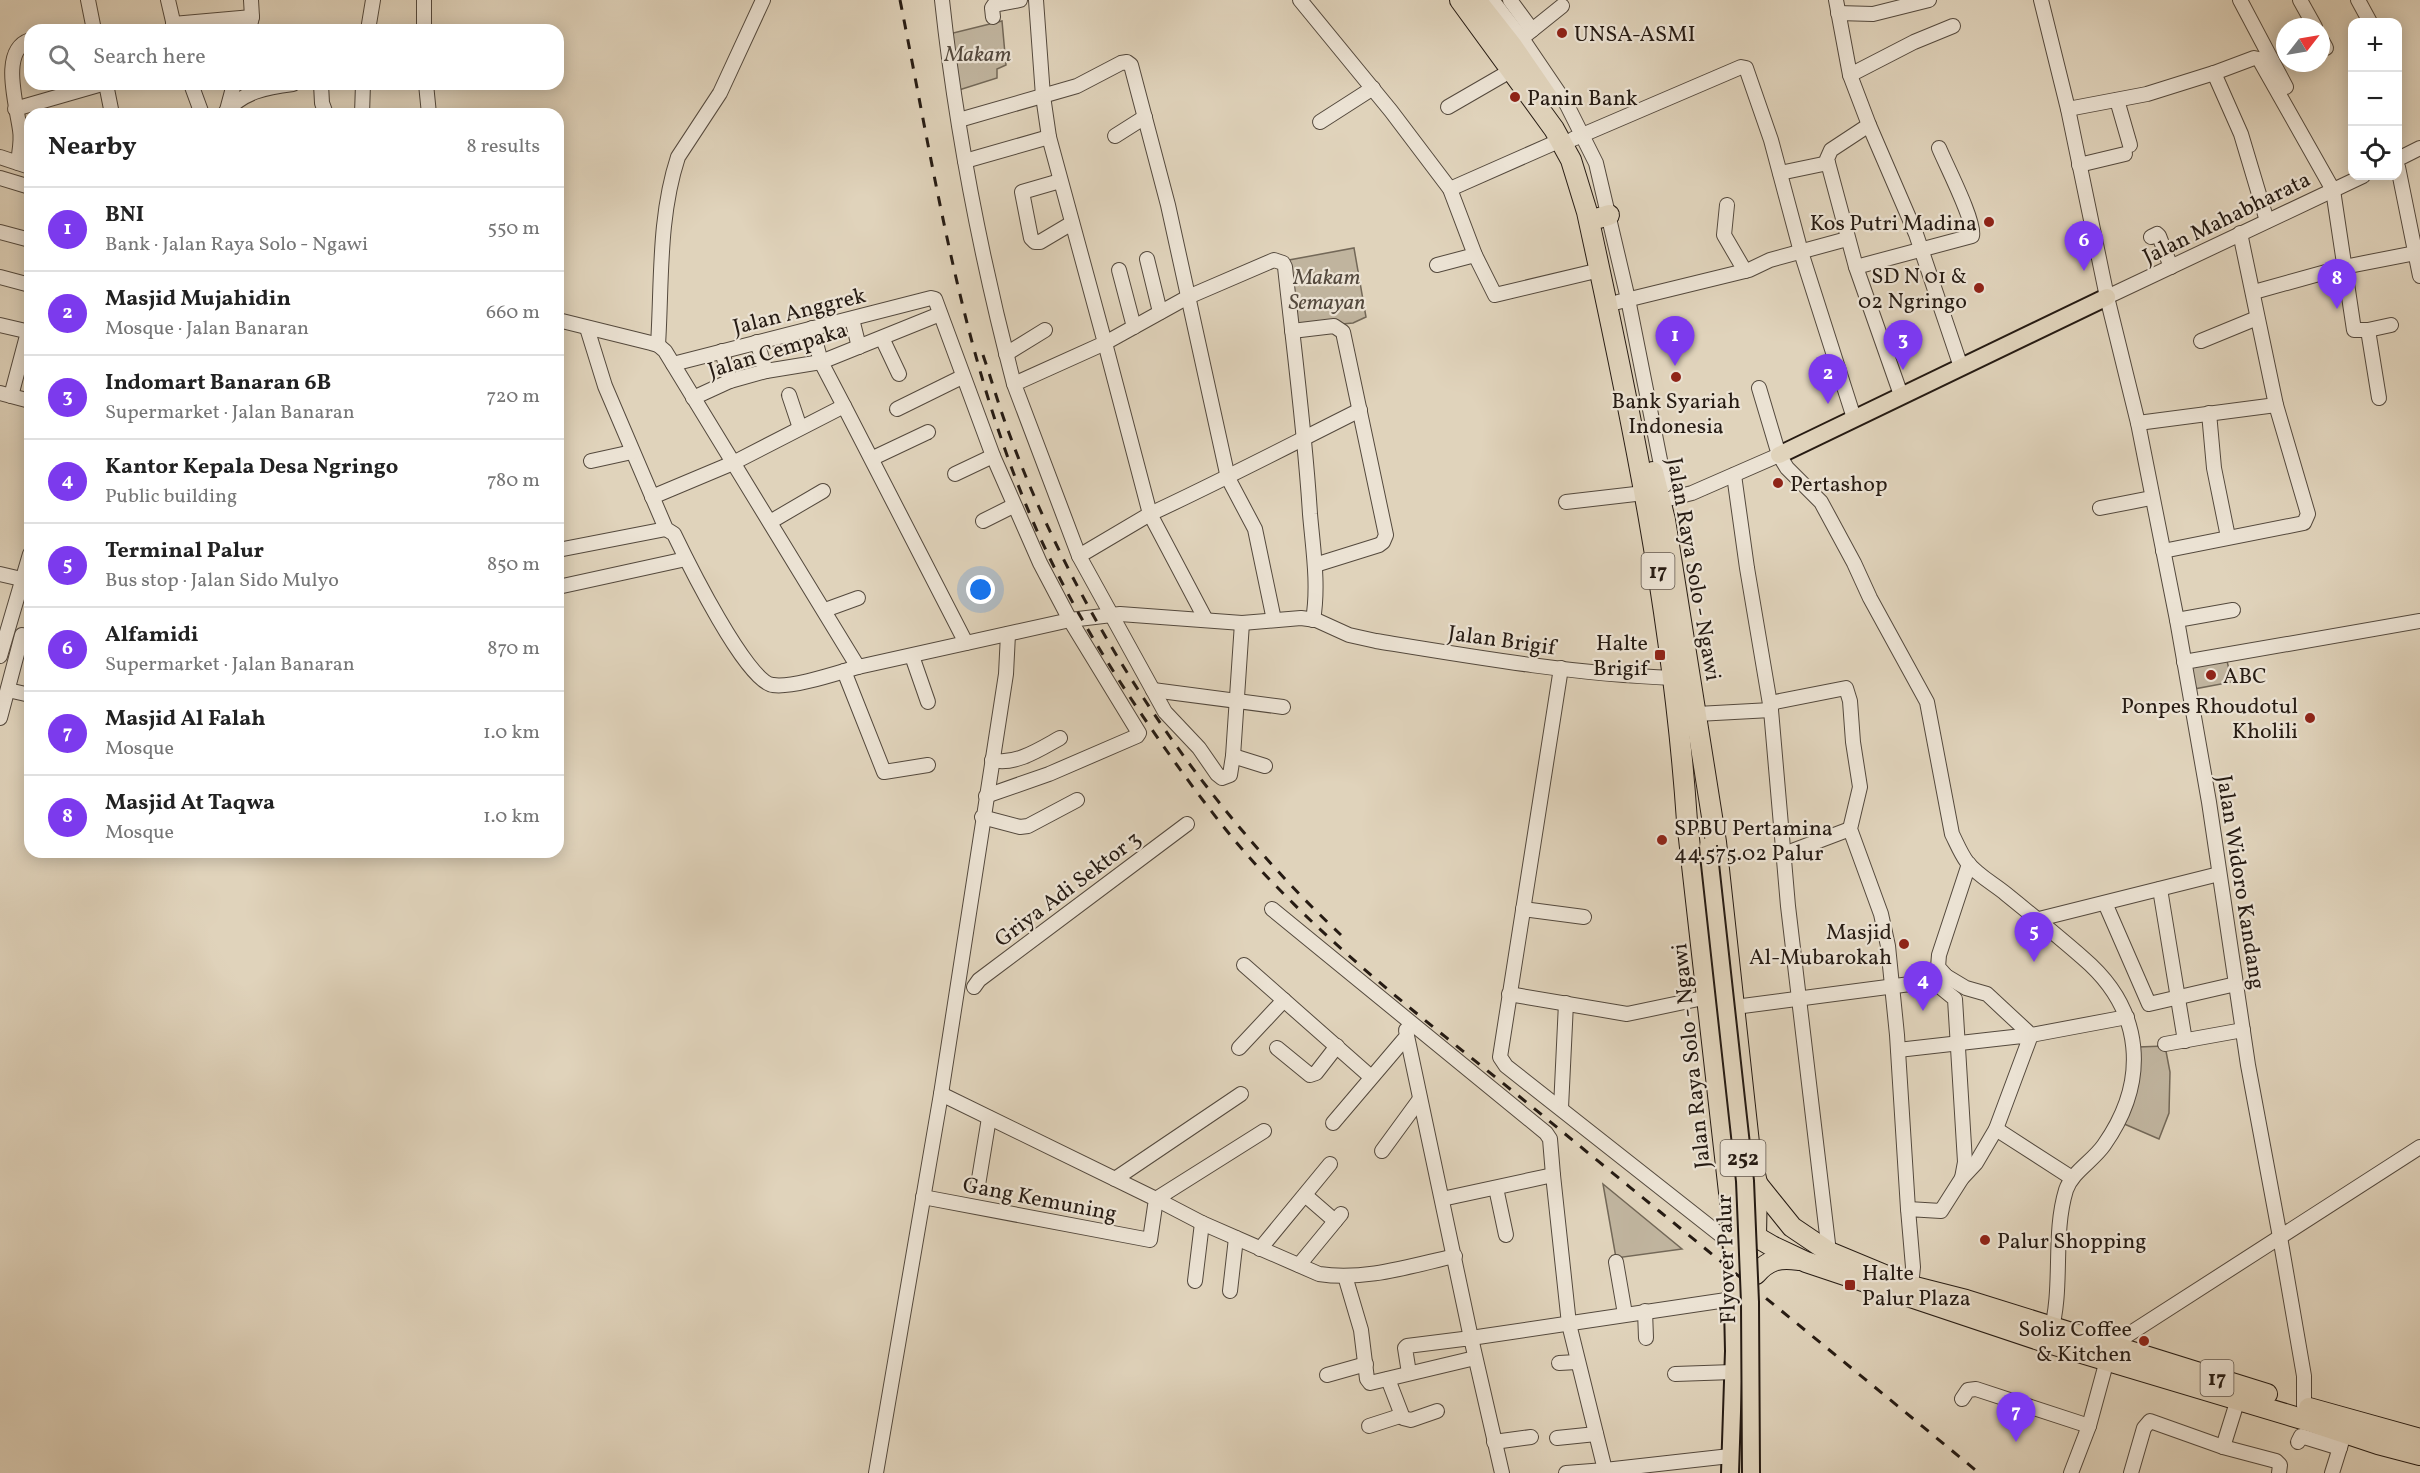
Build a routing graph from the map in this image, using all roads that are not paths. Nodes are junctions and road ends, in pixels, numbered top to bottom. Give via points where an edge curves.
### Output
1 (88, 0) edge
2 (168, 0) edge
3 (251, 0) edge
4 (373, 0) edge
5 (424, 0) edge
6 (763, 0) edge
7 (942, 0) edge
8 (1020, 0) edge
9 (1036, 0) edge
10 (1460, 0) edge
11 (1929, 0) edge
12 (2041, 0) edge
13 (2240, 0) edge
14 (2300, 0) edge
15 (2358, 0) edge
16 (1306, 2) edge
17 (1491, 2) edge
18 (1562, 6) dead end
19 (1837, 7) edge
20 (993, 17) dead end
21 (2310, 18) edge
22 (2368, 18) edge
23 (93, 24) edge
24 (173, 24) edge
25 (251, 24) edge
26 (369, 24) edge
27 (424, 24) edge
28 (1953, 26) dead end
29 (1522, 38) junction
30 (24, 42) edge
31 (1512, 70) junction
32 (2214, 73) junction
33 (1850, 75) junction
34 (1373, 88) junction
35 (83, 90) edge
36 (106, 90) edge
37 (193, 90) edge
38 (232, 90) edge
39 (256, 90) edge
40 (322, 90) edge
41 (363, 90) edge
42 (427, 90) edge
43 (1043, 96) junction
44 (2117, 100) junction
45 (1448, 106) dead end
46 (110, 108) edge
47 (200, 108) edge
48 (227, 108) edge
49 (231, 108) edge
50 (325, 108) edge
51 (362, 108) edge
52 (428, 108) edge
53 (15, 109) junction
54 (2068, 109) junction
55 (1145, 117) junction
56 (958, 120) junction
57 (1320, 122) dead end
58 (1869, 125) junction
59 (1115, 136) dead end
60 (1049, 137) junction
61 (1572, 138) junction
62 (1939, 148) dead end
63 (2420, 148) edge
64 (0, 157) edge
65 (2402, 157) edge
66 (965, 161) junction
67 (1828, 163) junction
68 (24, 165) edge
69 (2079, 165) junction
70 (1780, 173) junction
71 (0, 178) edge
72 (2354, 180) edge
73 (2400, 180) edge
74 (1060, 181) junction
75 (24, 186) edge
76 (2336, 188) junction
77 (1450, 189) junction
78 (1727, 205) dead end
79 (2267, 221) junction
80 (1072, 223) junction
81 (0, 232) edge
82 (2240, 234) junction
83 (2151, 237) dead end
84 (24, 238) edge
85 (1847, 239) junction
86 (1922, 250) junction
87 (1801, 252) junction
88 (2418, 252) edge
89 (1475, 255) junction
90 (1147, 259) dead end
91 (1437, 265) dead end
92 (1856, 267) junction
93 (2171, 267) junction
94 (2344, 267) junction
95 (1119, 270) dead end
96 (1600, 270) junction
97 (1745, 271) junction
98 (2420, 276) edge
99 (0, 277) edge
100 (24, 283) edge
101 (2254, 292) junction
102 (1188, 297) junction
103 (2107, 297) junction
104 (1623, 300) junction
105 (1160, 312) junction
106 (940, 314) junction
107 (2258, 318) junction
108 (852, 319) junction
109 (564, 322) edge
110 (0, 325) edge
111 (2391, 325) dead end
112 (1134, 327) junction
113 (587, 328) junction
114 (812, 328) junction
115 (1045, 330) dead end
116 (2368, 330) junction
117 (24, 331) edge
118 (1292, 331) junction
119 (882, 338) junction
120 (2200, 341) dead end
121 (757, 342) junction
122 (1105, 343) junction
123 (24, 345) edge
124 (658, 345) junction
125 (859, 347) junction
126 (722, 351) junction
127 (1006, 354) junction
128 (821, 362) junction
129 (673, 364) junction
130 (1960, 367) junction
131 (766, 371) junction
132 (899, 374) dead end
133 (962, 376) junction
134 (730, 381) junction
135 (1014, 384) junction
136 (1759, 388) dead end
137 (6, 394) edge
138 (789, 395) dead end
139 (1901, 395) junction
140 (693, 398) junction
141 (24, 399) edge
142 (2379, 399) dead end
143 (2276, 405) junction
144 (844, 406) junction
145 (897, 409) dead end
146 (1360, 410) junction
147 (2209, 413) junction
148 (1854, 418) junction
149 (2138, 423) junction
150 (800, 428) junction
151 (928, 432) dead end
152 (1305, 437) junction
153 (632, 452) junction
154 (1779, 455) junction
155 (993, 456) junction
156 (873, 458) junction
157 (591, 461) dead end
158 (733, 463) junction
159 (956, 474) dead end
160 (1734, 475) junction
161 (1228, 478) junction
162 (823, 491) dead end
163 (652, 497) junction
164 (1658, 498) junction
165 (2151, 498) junction
166 (1566, 502) dead end
167 (1013, 506) junction
168 (2100, 508) dead end
169 (1150, 514) junction
170 (983, 521) dead end
171 (770, 522) junction
172 (666, 529) junction
173 (2228, 537) junction
174 (564, 549) edge
175 (2163, 551) junction
176 (1079, 556) junction
177 (686, 560) junction
178 (1314, 565) junction
179 (0, 574) edge
180 (24, 579) edge
181 (564, 586) edge
182 (24, 588) edge
183 (858, 598) dead end
184 (825, 610) junction
185 (2233, 610) dead end
186 (1109, 615) junction
187 (1070, 620) junction
188 (1206, 620) junction
189 (1274, 620) junction
190 (2177, 620) junction
191 (2420, 621) edge
192 (1319, 622) junction
193 (1242, 623) junction
194 (8, 630) junction
195 (1008, 634) junction
196 (24, 635) edge
197 (24, 642) edge
198 (966, 643) junction
199 (1, 648) edge
200 (912, 656) junction
201 (2184, 662) junction
202 (858, 667) junction
203 (1562, 668) junction
204 (844, 671) junction
205 (1673, 678) junction
206 (8, 690) junction
207 (1153, 690) junction
208 (24, 694) edge
209 (1238, 700) junction
210 (928, 702) dead end
211 (1770, 706) junction
212 (1283, 707) dead end
213 (1697, 714) junction
214 (0, 718) edge
215 (1060, 738) dead end
216 (1233, 756) junction
217 (1704, 759) junction
218 (992, 760) junction
219 (1683, 762) junction
220 (928, 765) dead end
221 (1265, 766) dead end
222 (986, 796) junction
223 (1077, 800) dead end
224 (982, 817) junction
225 (1187, 824) dead end
226 (1850, 829) junction
227 (1704, 846) junction
228 (1784, 854) junction
229 (1969, 864) junction
230 (2220, 874) junction
231 (2160, 889) junction
232 (2105, 903) junction
233 (1272, 909) dead end
234 (1523, 909) junction
235 (1584, 917) dead end
236 (2039, 920) junction
237 (1244, 965) dead end
238 (1940, 978) junction
239 (2236, 984) junction
240 (1893, 986) junction
241 (956, 990) junction
242 (1509, 993) junction
243 (2178, 996) junction
244 (1708, 997) junction
245 (1798, 999) junction
246 (1284, 1000) junction
247 (1566, 1003) junction
248 (1736, 1007) junction
249 (2127, 1017) junction
250 (1406, 1019) junction
251 (2243, 1030) junction
252 (2031, 1035) junction
253 (1407, 1036) junction
254 (2185, 1041) junction
255 (1958, 1044) junction
256 (2165, 1044) dead end
257 (1337, 1046) junction
258 (1239, 1048) dead end
259 (1277, 1048) dead end
260 (1898, 1050) junction
261 (1371, 1077) junction
262 (941, 1094) junction
263 (1241, 1094) dead end
264 (1420, 1099) junction
265 (1561, 1108) junction
266 (989, 1118) junction
267 (1334, 1123) dead end
268 (1996, 1129) junction
269 (1264, 1131) dead end
270 (2420, 1147) edge
271 (1382, 1151) dead end
272 (1750, 1152) junction
273 (1726, 1153) junction
274 (1330, 1164) dead end
275 (1553, 1175) junction
276 (1962, 1178) junction
277 (2072, 1178) junction
278 (1115, 1179) junction
279 (1728, 1181) junction
280 (1757, 1183) junction
281 (978, 1185) dead end
282 (1496, 1188) junction
283 (1305, 1195) junction
284 (923, 1197) junction
285 (1156, 1199) junction
286 (1442, 1199) junction
287 (1731, 1209) junction
288 (1908, 1209) junction
289 (1202, 1223) junction
290 (1506, 1235) dead end
291 (1756, 1236) junction
292 (2280, 1237) junction
293 (1236, 1238) junction
294 (1732, 1244) junction
295 (1260, 1249) junction
296 (1829, 1252) junction
297 (1455, 1256) junction
298 (1616, 1262) dead end
299 (1806, 1262) junction
300 (1299, 1265) junction
301 (1756, 1274) junction
302 (1337, 1276) junction
303 (1195, 1281) dead end
304 (1911, 1286) junction
305 (1230, 1291) dead end
306 (1733, 1299) junction
307 (1645, 1311) junction
308 (1625, 1314) junction
309 (1569, 1324) junction
310 (2050, 1335) junction
311 (1471, 1338) junction
312 (1646, 1338) dead end
313 (1734, 1351) junction
314 (1757, 1352) junction
315 (2113, 1353) junction
316 (1475, 1358) junction
317 (1577, 1362) junction
318 (1559, 1364) dead end
319 (1366, 1365) junction
320 (1733, 1372) junction
321 (1409, 1373) junction
322 (1675, 1374) dead end
323 (1327, 1375) dead end
324 (1388, 1379) junction
325 (1962, 1399) dead end
326 (2238, 1399) junction
327 (2304, 1406) junction
328 (1437, 1411) dead end
329 (1400, 1416) junction
330 (1369, 1426) dead end
331 (2089, 1426) junction
332 (1596, 1434) junction
333 (1531, 1437) dead end
334 (1557, 1438) dead end
335 (2420, 1439) edge
336 (2342, 1441) junction
337 (1494, 1442) junction
338 (2298, 1442) dead end
339 (2223, 1447) junction
340 (2420, 1455) edge
341 (1730, 1465) edge
342 (1606, 1471) edge
343 (876, 1473) edge
344 (1502, 1473) edge
345 (1566, 1473) edge
346 (1742, 1473) edge
347 (1750, 1473) edge
348 (1756, 1473) edge
349 (2071, 1473) edge
350 (2131, 1473) edge
351 (2279, 1473) edge
352 (2332, 1473) edge

1 - 23 street
2 - 24 street
3 - 25 street
4 - 26 street
5 - 27 street
6 - 124 street via 720,93 678,158 663,222
7 - 56 street
8 - 20 street via 994,5
9 - 43 street
10 - 31 highway, Jalan Raya Solo - Ngawi / 17
11 - 19 street via 1873,14
12 - 54 street, Jalan Widoro Kandang
13 - 76 street
14 - 21 street
15 - 22 street
16 - 34 street
17 - 29 highway, Jalan Raya Solo - Ngawi / 17
17 - 29 street
18 - 29 street
19 - 33 street
28 - 33 street
29 - 61 highway, Jalan Raya Solo - Ngawi / 17
30 - 53 street via 8,56 5,80
31 - 45 street
31 - 61 highway, Jalan Raya Solo - Ngawi / 17
32 - 44 street
32 - 76 street via 2259,59
32 - 79 street via 2241,134
33 - 58 street
34 - 57 street
34 - 77 street
35 - 53 street
36 - 46 street
37 - 47 street
38 - 48 street
39 - 49 street
40 - 50 street
41 - 51 street
42 - 52 street
43 - 55 street via 1086,82 1127,62
43 - 56 street
43 - 60 street
44 - 54 street
44 - 69 street via 2128,149
53 - 68 street
54 - 69 street, Jalan Widoro Kandang
55 - 59 street
55 - 102 street
56 - 66 street
58 - 67 street via 1831,150
58 - 86 street
60 - 66 street
60 - 74 street
61 - 70 street via 1741,67 1746,68 1761,107
61 - 77 street
61 - 96 highway, Jalan Raya Solo - Ngawi / 17 via 1571,160
61 - 104 highway, Jalan Raya Solo - Ngawi / 17 via 1604,216
62 - 86 street via 1974,234
63 - 65 street
64 - 68 street
66 - 127 street via 987,280
67 - 70 street
67 - 85 street
69 - 103 street, Jalan Widoro Kandang
70 - 87 street
71 - 75 street
72 - 76 street, Jalan Mahabharata
73 - 88 street
74 - 80 street
74 - 80 street via 1022,192 1031,238 1040,242
76 - 79 street, Jalan Mahabharata
76 - 94 street
77 - 89 street
78 - 97 street via 1724,235
79 - 82 street, Jalan Mahabharata
80 - 122 street
81 - 84 street
82 - 93 street, Jalan Mahabharata
82 - 101 street
83 - 93 street via 2159,236
85 - 87 street
85 - 92 street
86 - 92 street
86 - 130 street
87 - 97 street via 1765,261
87 - 148 street
88 - 94 street
88 - 98 street
89 - 91 street
89 - 96 street via 1496,296
90 - 105 street
92 - 139 street
93 - 103 street, Jalan Mahabharata
94 - 101 street
94 - 116 street via 2354,330
95 - 112 street
96 - 164 highway, Jalan Raya Solo - Ngawi / 17
97 - 104 street
99 - 100 street
101 - 107 street
102 - 105 street
102 - 118 street via 1279,261 1285,267
102 - 161 street
103 - 130 main road
103 - 149 street, Jalan Widoro Kandang
104 - 164 highway, Jalan Raya Solo - Ngawi / 17 via 1658,471
105 - 112 street
106 - 108 street, Jalan Anggrek via 931,298
106 - 119 street, Jalan Cempaka
106 - 133 street
107 - 120 street
107 - 143 street
108 - 114 street, Jalan Anggrek
108 - 125 street
109 - 113 street
110 - 117 street
111 - 116 street
112 - 122 street
113 - 124 street
113 - 153 street, Jalan Brigif
114 - 121 street, Jalan Anggrek
114 - 128 street
115 - 127 street
116 - 142 street
118 - 146 street via 1341,328
118 - 152 street
119 - 125 street, Jalan Cempaka
119 - 132 street
121 - 126 street, Jalan Anggrek
121 - 131 street
122 - 135 street
122 - 169 street
123 - 137 street
124 - 129 street
125 - 128 street, Jalan Cempaka
126 - 129 street, Jalan Anggrek
126 - 134 street
127 - 135 street
128 - 131 street, Jalan Cempaka
128 - 144 street
129 - 140 street
130 - 139 main road
131 - 134 street, Jalan Cempaka
133 - 145 street
133 - 155 street
134 - 140 street, Jalan Cempaka
135 - 176 street
136 - 154 street
137 - 141 street
138 - 150 street
139 - 148 main road
140 - 158 street
143 - 147 street
143 - 173 street via 2308,514 2304,523 2297,526
144 - 150 street
144 - 156 street
146 - 152 street
146 - 178 street via 1385,540
147 - 149 street
147 - 173 street via 2214,468
148 - 154 main road
149 - 165 street, Jalan Widoro Kandang
150 - 158 street
151 - 156 street
152 - 161 street
152 - 178 street
153 - 157 street
153 - 163 street, Jalan Brigif
154 - 160 street
154 - 229 street via 1821,502 1927,702 1952,834
155 - 159 street
155 - 167 street
156 - 198 street
158 - 163 street
158 - 171 street
160 - 164 street via 1692,493
160 - 211 street
161 - 169 street
161 - 189 street via 1255,529
162 - 171 street
163 - 172 street, Jalan Brigif
164 - 166 street
164 - 205 highway, Jalan Raya Solo - Ngawi / 17 via 1654,537
164 - 213 highway, Jalan Raya Solo - Ngawi / 17
165 - 168 street
165 - 175 street, Jalan Widoro Kandang
167 - 170 street
167 - 187 street
169 - 176 street
169 - 188 street
171 - 184 street
172 - 174 street
172 - 177 street, Jalan Brigif via 674,534
173 - 175 street
175 - 190 street, Jalan Widoro Kandang
176 - 186 street
177 - 181 street
177 - 204 street, Jalan Brigif via 745,662 762,681 784,685
178 - 192 street
179 - 180 street
182 - 194 street
183 - 184 street
184 - 202 street
185 - 190 street
186 - 187 street, Jalan Brigif
186 - 188 street, Jalan Brigif
186 - 207 street
187 - 195 street, Jalan Brigif
187 - 222 street via 1139,734 1049,774
188 - 193 street, Jalan Brigif
189 - 192 street, Jalan Brigif
189 - 193 street, Jalan Brigif
190 - 201 street, Jalan Widoro Kandang
191 - 201 street
192 - 203 street, Jalan Brigif via 1376,642
193 - 209 street
194 - 196 street
194 - 199 street
195 - 198 street, Jalan Brigif
195 - 218 street via 1006,674
197 - 206 street
198 - 200 street, Jalan Brigif
200 - 202 street, Jalan Brigif
200 - 210 street
201 - 230 street, Jalan Widoro Kandang
202 - 204 street, Jalan Brigif
203 - 205 street, Jalan Brigif
203 - 234 street
204 - 220 street via 884,772
205 - 219 highway, Jalan Raya Solo - Ngawi / 17
206 - 208 street
206 - 214 street
207 - 209 street
207 - 216 street via 1169,718 1199,748 1219,777 1230,775
209 - 212 street
209 - 216 street
211 - 213 street
211 - 226 street via 1846,688 1860,787
211 - 228 street
213 - 217 highway, Jalan Raya Solo - Ngawi / 17
215 - 218 street via 1030,755 1000,762
216 - 221 street
217 - 227 main road, Flyover Palur / 17
217 - 248 highway, Jalan Raya Solo - Ngawi / 17
218 - 222 street
219 - 227 main road, Flyover Palur / 17
219 - 244 highway, Jalan Raya Solo - Ngawi / 17
222 - 224 street
223 - 224 street via 1028,826
224 - 241 street
225 - 241 street, Griya Adi Sektor 3 via 988,972 965,995
226 - 228 street
226 - 240 street via 1881,914
227 - 346 main road, Flyover Palur / 252 via 1740,1213
227 - 347 main road, Flyover Palur / 252, bridge via 1745,1181
228 - 245 street
229 - 236 street
229 - 238 street via 1938,962
230 - 231 street
230 - 239 street, Jalan Widoro Kandang
231 - 232 street
231 - 243 street
232 - 236 street
232 - 243 street via 2149,1004
233 - 250 street
234 - 235 street
234 - 242 street
236 - 249 street via 2092,966 2117,997
237 - 246 street
238 - 240 street
238 - 252 street via 1987,994
238 - 255 street via 1955,999
239 - 243 street
239 - 251 street, Jalan Widoro Kandang
240 - 245 street
240 - 260 street
241 - 262 street
242 - 247 street
242 - 265 street via 1502,1061
243 - 254 street
244 - 247 street via 1627,1014
244 - 273 highway, Jalan Raya Solo - Ngawi / 17
245 - 248 street
245 - 296 street
246 - 257 street
246 - 258 street
247 - 265 street
248 - 272 highway, Jalan Raya Solo - Ngawi / 17
249 - 252 street
249 - 277 street via 2134,1049 2134,1076 2127,1101 2104,1146
250 - 253 street
250 - 275 street via 1548,1134
251 - 254 street
251 - 292 street, Jalan Widoro Kandang
252 - 255 street
252 - 268 street
253 - 261 street
253 - 264 street
254 - 256 street
255 - 260 street
255 - 276 street via 1965,1162
257 - 259 street via 1316,1073 1310,1075
257 - 261 street
260 - 288 street
261 - 267 street
262 - 266 street
262 - 284 street
263 - 278 street
264 - 271 street
264 - 286 street
265 - 294 street
266 - 278 street
266 - 281 street
268 - 276 street
268 - 277 street
269 - 285 street
270 - 292 street
272 - 273 highway via 1740,1159
272 - 280 highway, Jalan Raya Solo - Ngawi / 17
273 - 279 highway, Jalan Raya Solo - Ngawi / 17
274 - 283 street
275 - 282 street
275 - 309 street
276 - 288 street via 1941,1211
277 - 310 street via 2061,1221
278 - 285 street
279 - 280 highway, Jalan Raya Solo - Ngawi via 1743,1175
279 - 287 highway, Jalan Raya Solo - Ngawi / 17
280 - 291 highway
280 - 296 highway, Jalan Raya Solo - Ngawi / 17 via 1792,1227
282 - 286 street
282 - 290 street
283 - 295 street
283 - 300 street via 1338,1217
284 - 285 street, Gang Kemuning via 1150,1240
284 - 343 street
285 - 289 street
286 - 297 street
287 - 291 highway, Jalan Raya Solo - Ngawi / 17 via 1742,1228
287 - 294 main road, 252
288 - 304 street
289 - 293 street
289 - 303 street
291 - 299 highway, Jalan Raya Solo - Ngawi / 17
291 - 301 main road
292 - 315 street via 2126,1336
292 - 327 street, Jalan Widoro Kandang via 2304,1376
293 - 295 street
293 - 305 street
294 - 306 main road, 252
295 - 300 street
296 - 304 highway, Jalan Raya Solo - Ngawi / 17
297 - 302 street via 1377,1273
297 - 311 street
298 - 308 street
299 - 301 highway via 1776,1259
299 - 310 highway, Jalan Raya Solo - Ngawi / 17
300 - 302 street
301 - 314 main road
302 - 319 street via 1361,1330
304 - 310 highway, Jalan Raya Solo - Ngawi / 17 via 1966,1300
306 - 307 street
306 - 313 main road, 252
307 - 308 street
307 - 312 street
308 - 309 street
309 - 311 street
309 - 317 street
310 - 315 highway, Jalan Raya Solo - Ngawi / 17
311 - 316 street
311 - 321 street via 1407,1346
313 - 314 main road via 1749,1345
313 - 320 main road, 252
314 - 348 main road
315 - 326 highway, Jalan Raya Solo - Ngawi / 17
315 - 327 highway, Jalan Raya Solo - Ngawi / 17
315 - 331 street
316 - 321 street
316 - 337 street
317 - 318 street
317 - 332 street
319 - 323 street
319 - 324 street via 1370,1383
320 - 322 street
320 - 341 main road, 252
321 - 324 street
324 - 329 street
325 - 331 street via 1968,1390 1976,1389
326 - 336 highway, Jalan Raya Solo - Ngawi / 17
326 - 339 street
327 - 335 highway, Jalan Raya Solo - Ngawi / 17
328 - 329 street via 1411,1420
329 - 330 street
331 - 349 street
332 - 334 street
332 - 342 street
333 - 337 street
336 - 338 street via 2301,1436
336 - 340 highway, Jalan Raya Solo - Ngawi / 17
336 - 352 street
337 - 344 street
339 - 350 street via 2150,1421 2144,1428
339 - 351 street via 2276,1461
341 - 342 street
342 - 345 street

